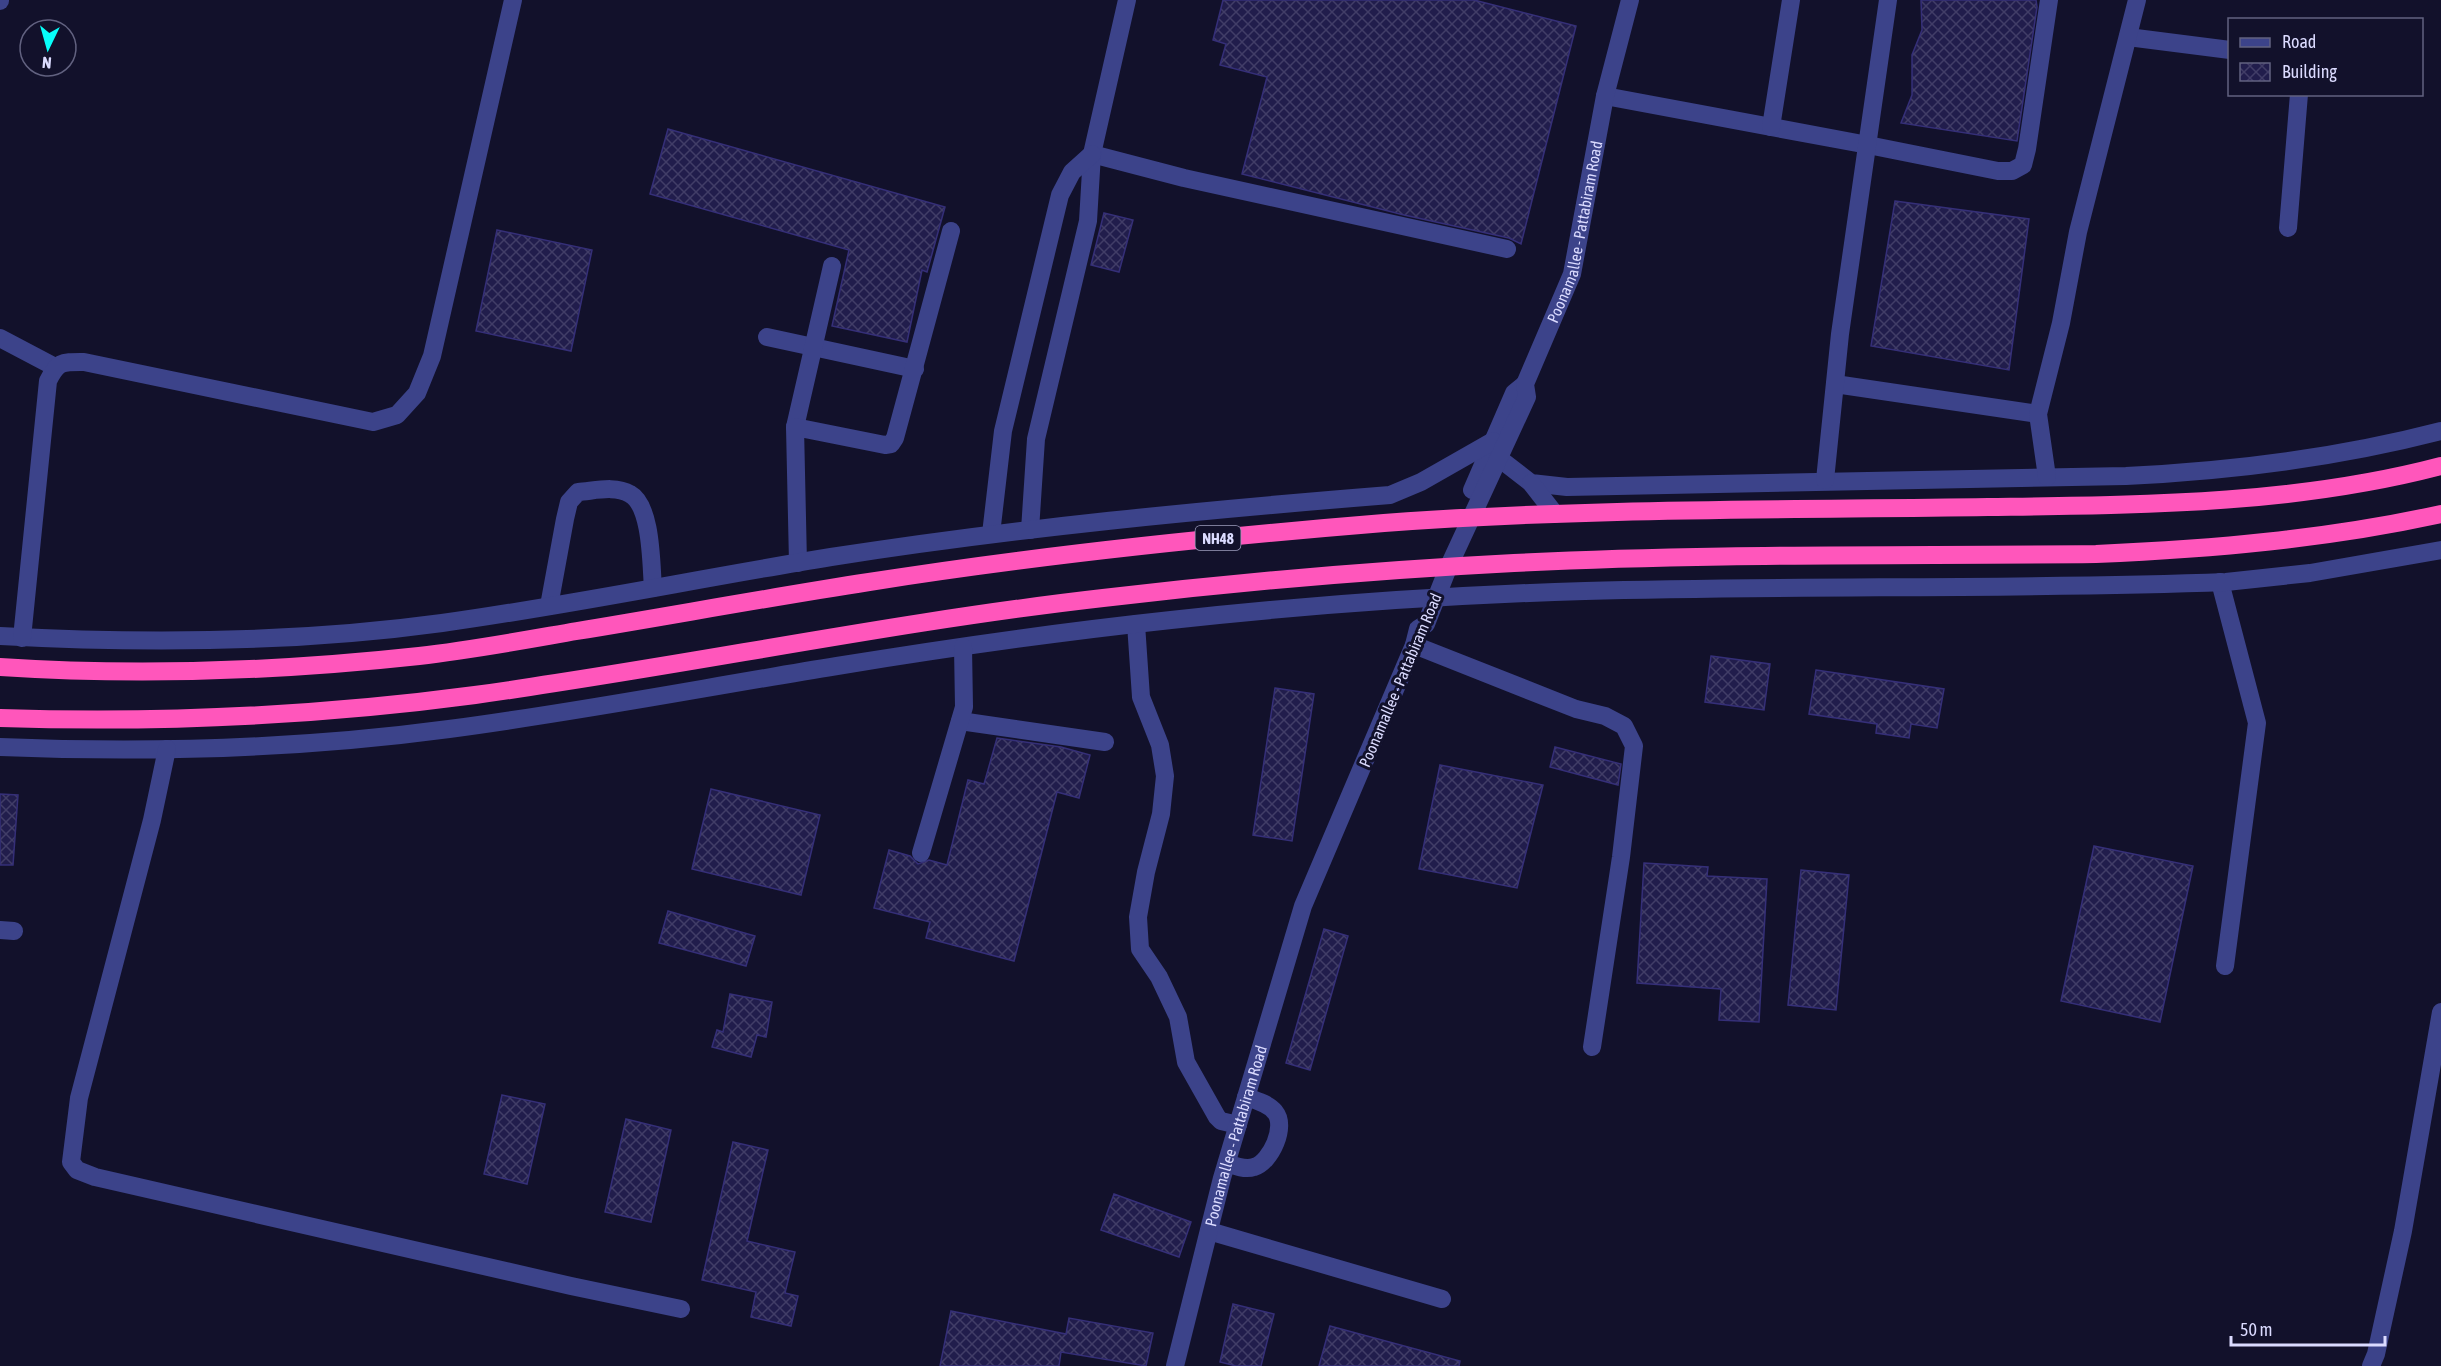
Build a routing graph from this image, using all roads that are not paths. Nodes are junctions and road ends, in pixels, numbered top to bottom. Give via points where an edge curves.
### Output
1 (513, 0) edge
2 (1127, 0) edge
3 (1630, 0) edge
4 (1791, 0) edge
5 (1888, 0) edge
6 (2049, 0) edge
7 (2137, 0) edge
8 (2128, 38) junction
9 (2228, 50) edge
10 (1605, 96) junction
11 (2299, 96) edge
12 (1771, 127) junction
13 (1868, 145) junction
14 (1092, 154) junction
15 (2288, 228) dead end
16 (951, 231) dead end
17 (1507, 249) dead end
18 (832, 266) dead end
19 (767, 337) dead end
20 (0, 338) edge
21 (813, 347) junction
22 (55, 368) junction
23 (915, 369) junction
24 (1525, 384) junction
25 (1835, 384) junction
26 (2038, 414) junction
27 (795, 427) junction
28 (2441, 431) edge
29 (1493, 441) junction
30 (1500, 459) junction
31 (2441, 466) edge
32 (2047, 477) junction
33 (1825, 480) junction
34 (1530, 483) junction
35 (1555, 514) junction
36 (2441, 514) edge
37 (1466, 518) junction
38 (1030, 530) junction
39 (991, 534) junction
40 (2441, 550) edge
41 (798, 563) junction
42 (1443, 568) junction
43 (2220, 582) junction
44 (653, 588) junction
45 (1430, 598) junction
46 (549, 606) junction
47 (1136, 624) junction
48 (0, 636) edge
49 (1416, 637) junction
50 (22, 638) junction
51 (963, 647) junction
52 (0, 667) edge
53 (0, 718) edge
54 (960, 721) junction
55 (1105, 742) dead end
56 (0, 747) edge
57 (167, 749) junction
58 (921, 853) dead end
59 (2225, 966) dead end
60 (2441, 1012) edge
61 (1592, 1047) dead end
62 (1246, 1097) junction
63 (1238, 1125) junction
64 (1227, 1163) junction
65 (1209, 1231) junction
66 (1442, 1299) dead end
67 (681, 1309) dead end
68 (1175, 1366) edge
69 (2371, 1366) edge

1 - 22 street via 432,356 417,393 397,415 373,422 84,362 64,362
2 - 14 street
3 - 10 street, Poonamallee - Pattabiram Road
4 - 12 street
5 - 13 street
6 - 13 street via 2023,165 2012,171 1998,171
7 - 8 street
8 - 9 street
8 - 26 street via 2078,232
10 - 12 street
10 - 24 street, Poonamallee - Pattabiram Road via 1572,274
11 - 15 street
12 - 13 street
13 - 25 street
14 - 17 street
14 - 38 street via 1088,220 1036,439
14 - 39 street via 1072,172 1060,195 1003,431
16 - 23 street
18 - 21 street
19 - 21 street
20 - 22 street
21 - 23 street
21 - 27 street
22 - 50 street via 48,381
23 - 27 street via 899,430 891,444
24 - 29 street via 1514,393
24 - 30 street, Poonamallee - Pattabiram Road via 1527,397
25 - 26 street
25 - 33 street
26 - 32 street
27 - 41 street
28 - 32 street via 2353,452 2229,469
29 - 37 street
29 - 38 street via 1390,495
30 - 34 street
30 - 37 street, Poonamallee - Pattabiram Road
31 - 35 highway, NH48 via 2352,485 2157,504
32 - 33 street
33 - 34 street via 1567,487
34 - 35 street
35 - 37 highway, NH48
36 - 42 highway via 2242,546 2168,551 1593,560
37 - 42 street, Poonamallee - Pattabiram Road
37 - 52 highway, NH48 via 1246,535 1008,563 422,656 136,671
38 - 39 street
39 - 41 street
40 - 43 street via 2310,573
41 - 44 street
42 - 45 street, Poonamallee - Pattabiram Road
42 - 53 highway via 1100,598 414,702 232,717
43 - 45 street via 1582,591
43 - 59 street via 2257,723
44 - 46 street
44 - 46 street via 646,523 640,504 630,494 614,489 578,492 569,502 564,519
45 - 47 street
45 - 49 street, Poonamallee - Pattabiram Road via 1416,619
46 - 50 street via 440,623 306,636
47 - 51 street
47 - 63 street via 1141,697 1160,745 1165,776 1161,814 1138,917 1140,949 1178,1017 1190,1070 1221,1121
48 - 50 street
49 - 61 street via 1576,709 1605,716 1624,726 1634,746
49 - 62 street, Poonamallee - Pattabiram Road via 1303,906
51 - 54 street via 964,701
51 - 57 street via 444,730 318,742
54 - 55 street
54 - 58 street
56 - 57 street
57 - 67 street via 79,1098 71,1162 77,1170
60 - 69 street via 2403,1231
62 - 63 street, Poonamallee - Pattabiram Road
62 - 64 street via 1275,1110 1278,1131 1274,1147 1262,1164 1252,1168
63 - 64 street, Poonamallee - Pattabiram Road
64 - 65 street, Poonamallee - Pattabiram Road
65 - 66 street
65 - 68 street, Poonamallee - Pattabiram Road

